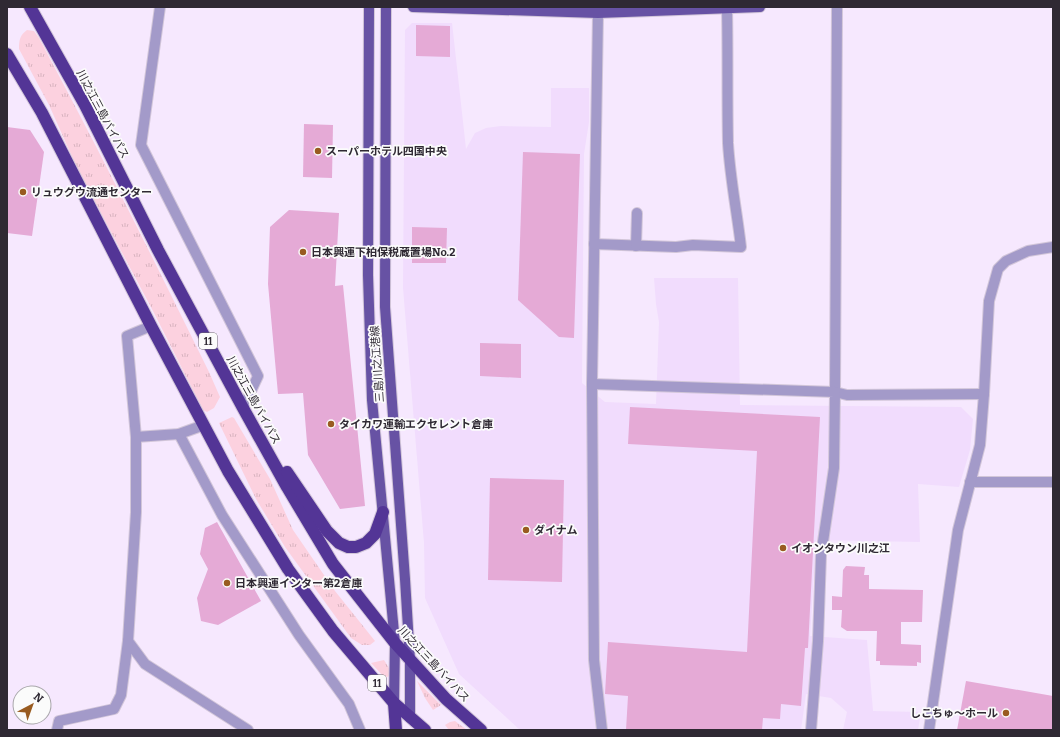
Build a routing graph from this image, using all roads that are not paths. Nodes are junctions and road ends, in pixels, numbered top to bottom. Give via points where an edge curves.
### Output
1 (30, 7) edge
2 (160, 7) edge
3 (369, 7) edge
4 (386, 7) edge
5 (413, 7) edge
6 (760, 7) edge
7 (837, 7) edge
8 (727, 8) junction
9 (617, 10) edge
10 (598, 13) junction
11 (7, 54) edge
12 (638, 213) dead end
13 (594, 244) junction
14 (636, 246) junction
15 (1053, 247) edge
16 (151, 326) junction
17 (592, 384) junction
18 (835, 392) junction
19 (984, 394) junction
20 (244, 408) junction
21 (204, 425) junction
22 (179, 434) junction
23 (136, 437) junction
24 (970, 482) junction
25 (1053, 482) edge
26 (383, 512) junction
27 (128, 640) junction
28 (394, 643) junction
29 (410, 660) junction
30 (394, 703) junction
31 (411, 724) edge
32 (56, 730) edge
33 (248, 730) edge
34 (360, 730) edge
35 (396, 730) edge
36 (425, 730) edge
37 (481, 730) edge
38 (602, 730) edge
39 (811, 730) edge
40 (928, 730) edge

1 - 20 highway, 川之江三島バイパス / 11 via 85,105 158,250
2 - 20 street via 141,145 258,376
3 - 26 main road, 三島川之江港線 via 368,275 372,400
4 - 29 main road, 三島川之江港線 via 385,307
5 - 10 main road
6 - 8 main road
7 - 18 street
8 - 9 main road
8 - 14 street via 728,144 741,247
9 - 10 main road
10 - 13 street
11 - 16 highway, 11 via 42,113
12 - 14 street
13 - 14 street
13 - 17 street
15 - 19 street via 1015,256 998,269 989,301
16 - 21 highway, 11
16 - 23 street via 127,336
17 - 18 street
17 - 38 street via 594,660
18 - 19 street via 847,395
18 - 39 street via 834,468 821,555
19 - 24 street via 980,445
20 - 26 highway via 328,531 339,543 348,547 366,543 375,534
20 - 28 highway, 川之江三島バイパス / 11 via 334,564
21 - 22 street
21 - 30 highway, 11 via 228,471 288,569 333,631
22 - 23 street
22 - 34 street via 222,515 299,635 349,704
23 - 27 street via 136,512
24 - 25 street
24 - 40 street via 958,530
26 - 28 main road, 三島川之江港線
27 - 32 street via 121,695 114,709 59,721
27 - 33 street via 145,664
28 - 29 highway, 川之江三島バイパス / 11
28 - 30 main road, 三島川之江港線
29 - 31 main road, 三島川之江港線
29 - 37 highway, 川之江三島バイパス / 11 via 446,699
30 - 31 highway, 11
30 - 35 highway
31 - 36 highway, 11

